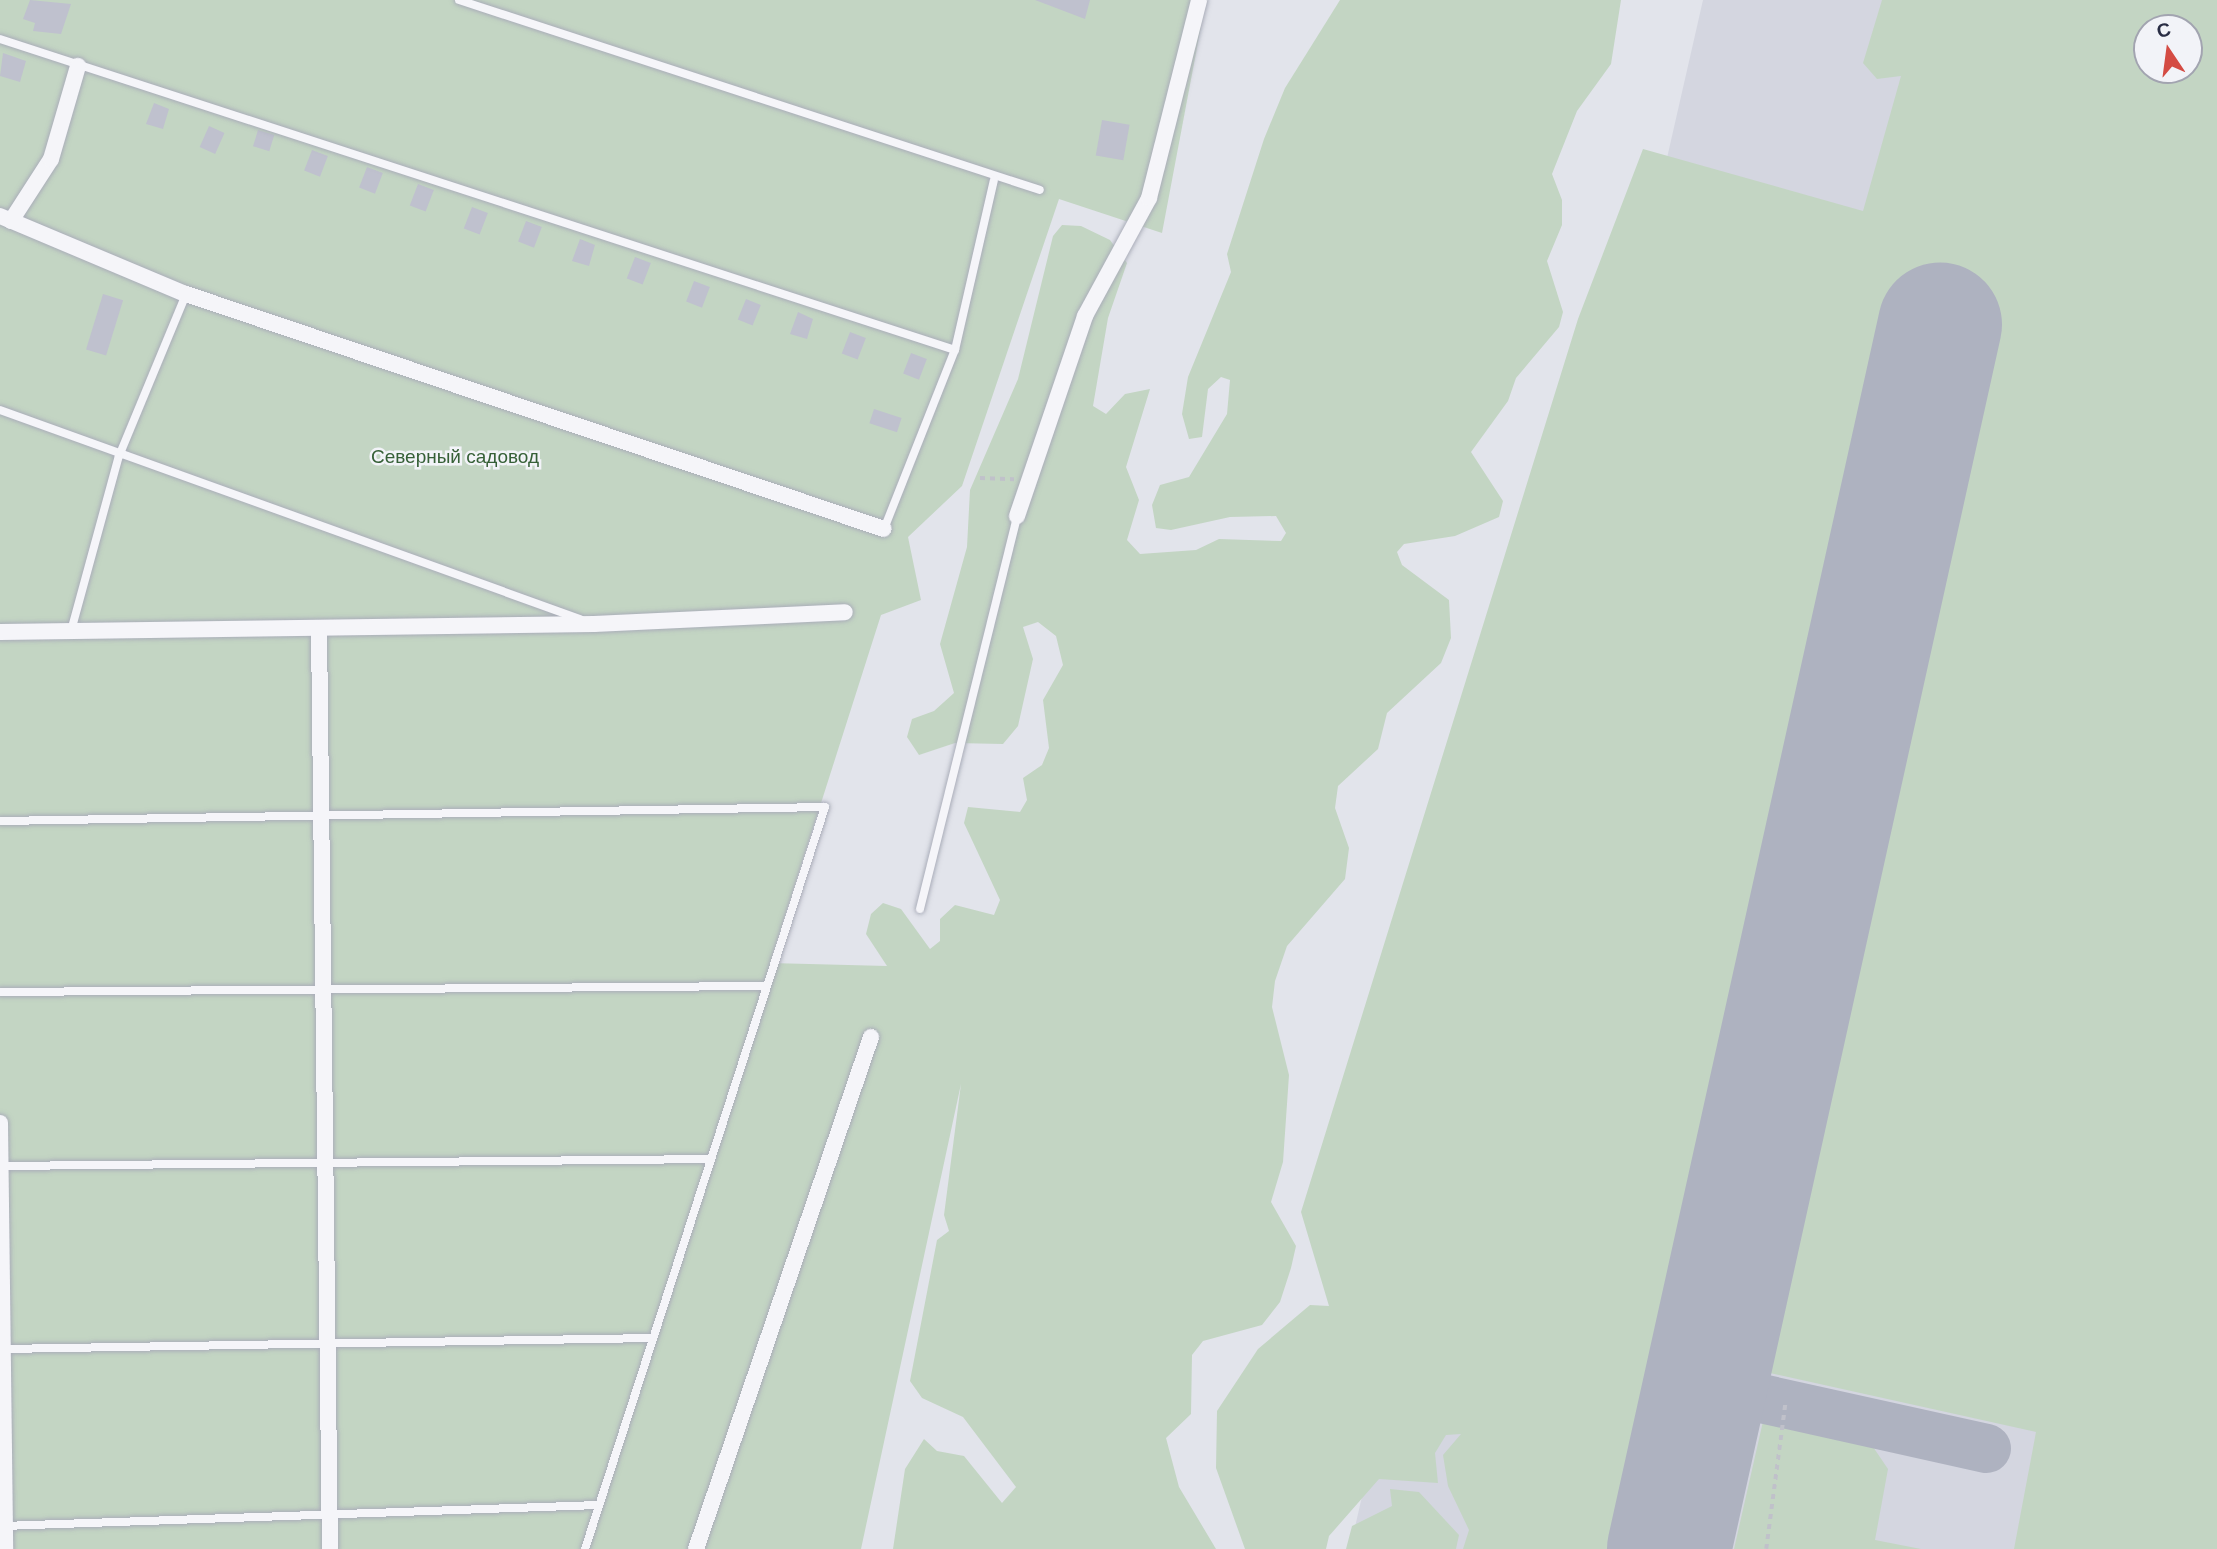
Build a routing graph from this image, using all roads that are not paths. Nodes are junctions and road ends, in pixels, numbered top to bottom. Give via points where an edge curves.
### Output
1 (458, 0) edge
2 (1199, 0) edge
3 (0, 39) edge
4 (78, 66) junction
5 (994, 180) junction
6 (1040, 190) dead end
7 (6, 218) edge
8 (186, 294) junction
9 (955, 350) junction
10 (0, 410) edge
11 (119, 456) junction
12 (1017, 516) joint
13 (884, 529) joint
14 (845, 612) dead end
15 (594, 624) junction
16 (319, 628) junction
17 (71, 631) junction
18 (0, 632) edge
19 (321, 818) junction
20 (0, 821) edge
21 (920, 909) dead end
22 (766, 986) junction
23 (323, 990) junction
24 (0, 992) edge
25 (871, 1037) dead end
26 (0, 1123) edge
27 (710, 1159) junction
28 (325, 1161) junction
29 (0, 1166) edge
30 (653, 1338) junction
31 (327, 1345) junction
32 (1, 1349) edge
33 (599, 1505) junction
34 (330, 1516) junction
35 (2, 1526) edge
36 (5, 1549) edge
37 (330, 1549) edge
38 (584, 1549) edge
39 (696, 1549) edge

1 - 5 lane
2 - 12 street via 1149,198 1085,316
3 - 4 lane
4 - 7 street via 51,159
4 - 9 lane
5 - 6 lane
5 - 9 lane
7 - 8 street
8 - 11 lane
8 - 13 street
9 - 13 lane
10 - 11 lane
11 - 15 lane
11 - 17 lane
12 - 21 lane
14 - 15 street
15 - 16 street
16 - 17 street
16 - 19 street
17 - 18 street
19 - 20 lane
19 - 22 lane via 824,807
19 - 23 street
22 - 23 lane
22 - 27 lane
23 - 24 lane
23 - 28 street
25 - 39 street
26 - 29 street
27 - 28 lane
27 - 30 lane
28 - 29 lane
28 - 31 street
29 - 32 street
30 - 31 lane
30 - 33 lane
31 - 32 lane
31 - 34 street
32 - 35 street
33 - 34 lane
33 - 38 lane
34 - 35 lane
34 - 37 street
35 - 36 street

